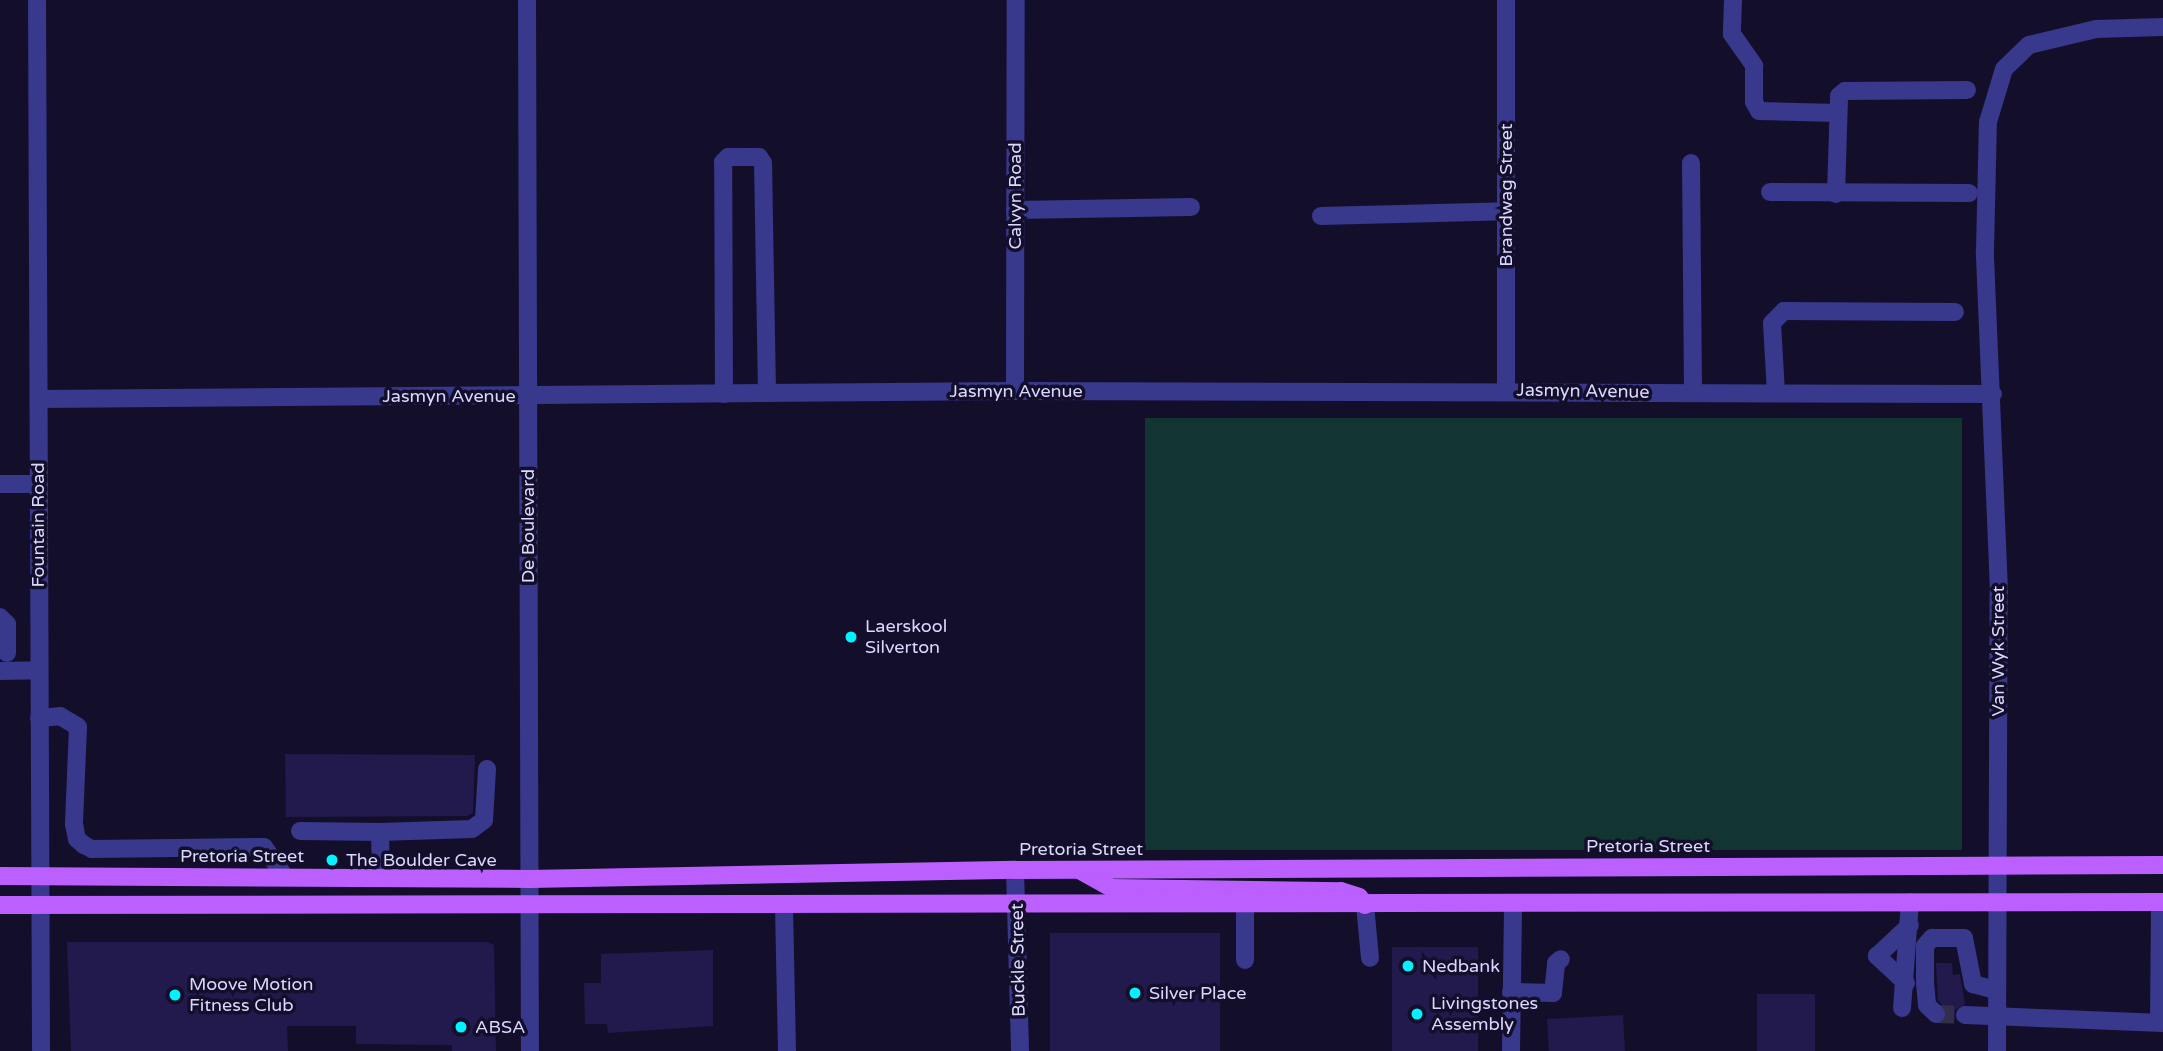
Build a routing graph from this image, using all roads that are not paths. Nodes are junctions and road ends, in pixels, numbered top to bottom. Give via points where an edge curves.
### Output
1 (37, 0) edge
2 (527, 0) edge
3 (1016, 0) edge
4 (1506, 0) edge
5 (1733, 0) edge
6 (2163, 27) edge
7 (1967, 90) dead end
8 (1838, 113) junction
9 (1691, 163) dead end
10 (1770, 192) dead end
11 (1969, 193) dead end
12 (1836, 194) junction
13 (1191, 207) dead end
14 (1015, 209) junction
15 (1506, 211) junction
16 (1321, 216) dead end
17 (1955, 312) dead end
18 (1506, 390) junction
19 (1014, 391) junction
20 (1693, 392) junction
21 (767, 393) junction
22 (1776, 393) junction
23 (724, 394) junction
24 (1993, 394) junction
25 (527, 395) junction
26 (40, 399) junction
27 (0, 484) edge
28 (37, 484) junction
29 (0, 617) edge
30 (7, 653) dead end
31 (39, 670) junction
32 (0, 671) edge
33 (39, 718) junction
34 (487, 769) dead end
35 (300, 831) dead end
36 (380, 831) junction
37 (2163, 865) edge
38 (1996, 867) junction
39 (1014, 870) junction
40 (1079, 870) junction
41 (0, 876) edge
42 (41, 876) junction
43 (381, 876) junction
44 (285, 877) junction
45 (530, 879) junction
46 (1910, 902) junction
47 (1996, 902) junction
48 (2162, 902) edge
49 (0, 905) edge
50 (41, 905) junction
51 (1245, 905) junction
52 (1365, 905) junction
53 (1513, 905) junction
54 (784, 906) junction
55 (1017, 906) junction
56 (529, 908) junction
57 (1910, 925) junction
58 (2161, 933) edge
59 (1370, 958) dead end
60 (1562, 959) dead end
61 (1245, 960) dead end
62 (1906, 984) junction
63 (1996, 990) junction
64 (1511, 992) junction
65 (1902, 1008) dead end
66 (1936, 1014) dead end
67 (1965, 1014) tunnel mouth
68 (1996, 1017) junction
69 (2161, 1022) edge
70 (41, 1051) edge
71 (530, 1051) edge
72 (787, 1051) edge
73 (1020, 1051) edge
74 (1511, 1051) edge
75 (1997, 1051) edge

1 - 26 street, Fountain Road
2 - 25 street, De Boulevard
3 - 14 street, Calvyn Road
4 - 15 street, Brandwag Street
5 - 8 street via 1732,34 1754,66 1754,102 1759,111
6 - 24 street, Van Wyk Street via 2096,29 2029,44 2004,69 1989,122 1985,251
7 - 8 street via 1855,88 1839,96
8 - 12 street
9 - 20 street
10 - 12 street
11 - 12 street
13 - 14 street
14 - 19 street, Calvyn Road
15 - 16 street
15 - 18 street, Brandwag Street
17 - 22 street via 1784,311 1772,323
18 - 19 street, Jasmyn Avenue
18 - 20 street, Jasmyn Avenue
19 - 21 street, Jasmyn Avenue
20 - 22 street, Jasmyn Avenue
21 - 23 street, Jasmyn Avenue
21 - 23 street via 763,163 759,157 728,156 723,162
22 - 24 street, Jasmyn Avenue
23 - 25 street, Jasmyn Avenue
24 - 38 street, Van Wyk Street via 1999,591
25 - 26 street, Jasmyn Avenue
25 - 45 street, De Boulevard
26 - 28 street, Fountain Road
27 - 28 street
28 - 31 street, Fountain Road
29 - 30 street via 7,624
31 - 32 street
31 - 33 street, Fountain Road
33 - 42 street, Fountain Road
33 - 44 street via 60,716 78,727 74,824 77,839 84,845 92,849 264,847
34 - 36 street via 484,820 472,829
35 - 36 street
36 - 43 street
37 - 38 main road, Pretoria Street
38 - 40 main road, Pretoria Street
38 - 47 street, Van Wyk Street
39 - 40 main road, Pretoria Street
39 - 45 main road, Pretoria Street
39 - 55 street, Buckle Street
40 - 52 main road via 1112,888 1341,891 1359,897
41 - 42 main road, Pretoria Street
42 - 44 main road, Pretoria Street
42 - 50 street, Fountain Road
43 - 44 main road, Pretoria Street
43 - 45 main road, Pretoria Street
45 - 56 street, De Boulevard
46 - 47 main road
46 - 53 main road
46 - 57 street
47 - 48 main road
47 - 63 street, Van Wyk Street
48 - 58 street
49 - 50 main road
50 - 56 main road
50 - 70 street, Fountain Road
51 - 52 main road
51 - 55 main road
51 - 61 street
52 - 53 main road
52 - 59 street
53 - 64 street
54 - 55 main road
54 - 56 main road
54 - 72 street
55 - 73 street, Buckle Street
56 - 71 street, De Boulevard
57 - 62 street
57 - 62 street via 1877,956
58 - 69 street
60 - 64 street via 1556,963 1553,993
62 - 65 street
63 - 66 street via 1973,984 1964,938 1933,938 1925,946 1925,984 1927,1005
63 - 68 street, Van Wyk Street
64 - 74 street
67 - 68 street
68 - 69 street
68 - 75 street, Van Wyk Street

